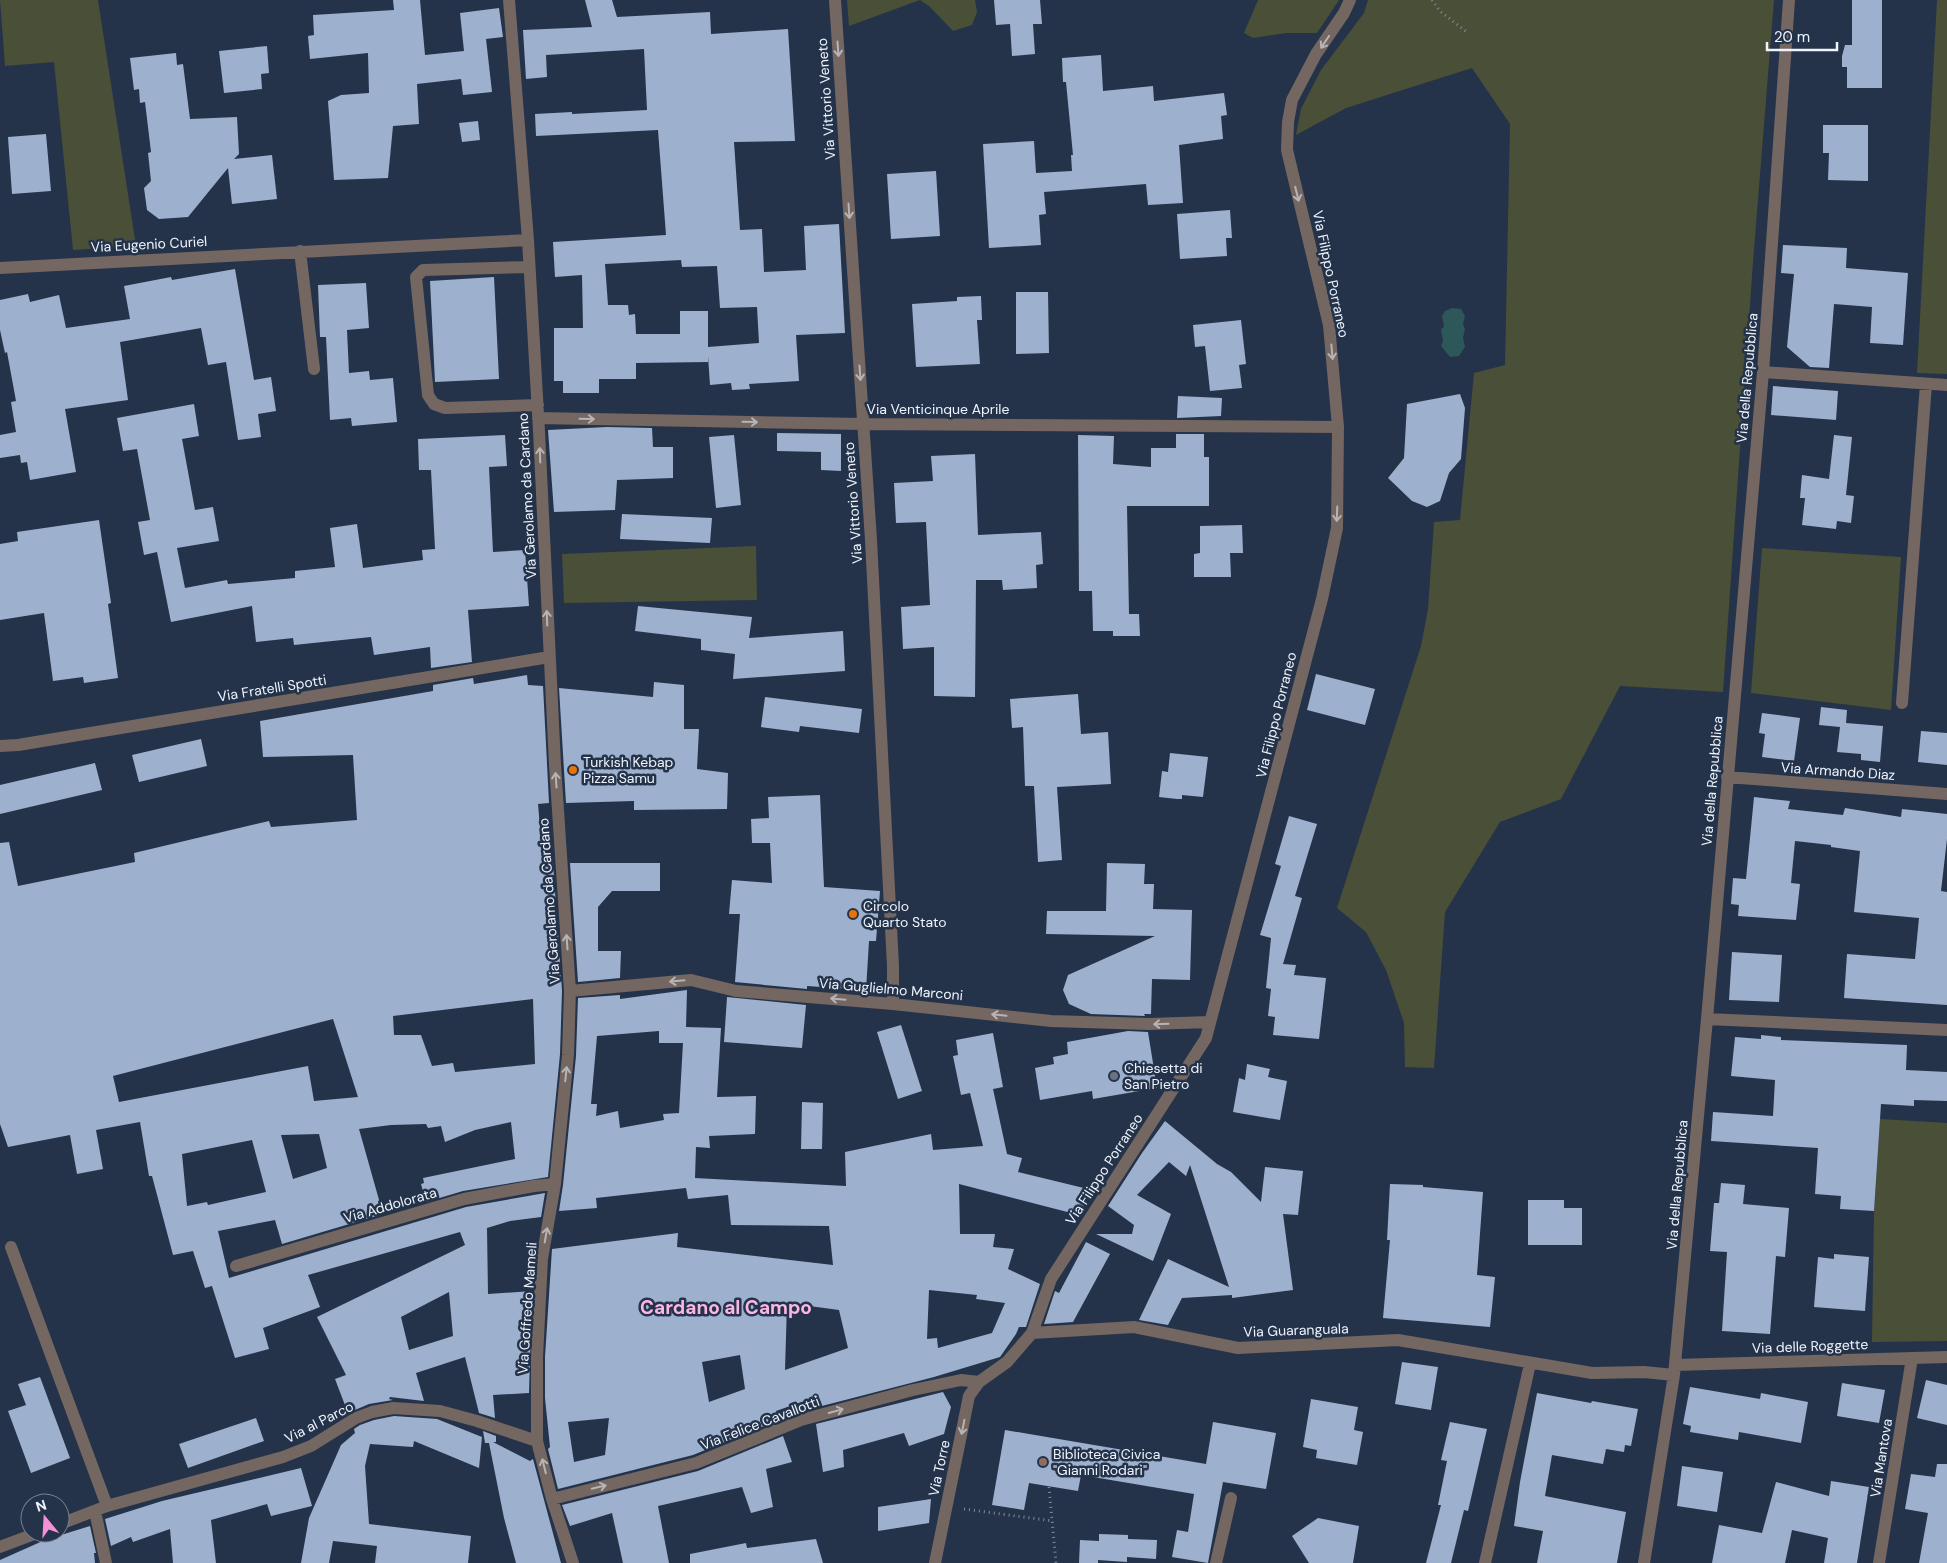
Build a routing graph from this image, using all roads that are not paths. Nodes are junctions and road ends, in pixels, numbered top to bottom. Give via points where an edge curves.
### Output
1 (509, 0) edge
2 (834, 0) edge
3 (1350, 0) edge
4 (1789, 0) edge
5 (528, 240) junction
6 (300, 250) junction
7 (529, 267) junction
8 (0, 268) edge
9 (314, 369) dead end
10 (1763, 372) junction
11 (1926, 384) junction
12 (1947, 385) edge
13 (538, 412) junction
14 (863, 424) junction
15 (1338, 428) junction
16 (549, 657) junction
17 (1902, 703) dead end
18 (0, 746) edge
19 (1727, 777) junction
20 (1947, 794) edge
21 (570, 991) junction
22 (893, 1004) junction
23 (1707, 1019) junction
24 (1210, 1022) junction
25 (1947, 1030) edge
26 (555, 1184) junction
27 (11, 1247) dead end
28 (236, 1266) dead end
29 (1032, 1334) junction
30 (1947, 1357) edge
31 (1912, 1358) junction
32 (1530, 1364) junction
33 (1674, 1370) junction
34 (979, 1382) junction
35 (537, 1441) junction
36 (1231, 1498) dead end
37 (552, 1499) junction
38 (101, 1508) junction
39 (70, 1520) edge
40 (20, 1539) edge
41 (0, 1547) edge
42 (106, 1563) edge
43 (573, 1563) edge
44 (935, 1563) edge
45 (1216, 1563) edge
46 (1485, 1563) edge
47 (1644, 1563) edge
48 (1879, 1563) edge

1 - 5 street, Via Gerolamo da Cardano
2 -> 14 street, Via Vittorio Veneto
3 -> 15 street, Via Filippo Porraneo via 1292,100 1287,150 1329,325
4 - 10 street, Via della Repubblica
5 - 6 street, Via Eugenio Curiel
5 - 7 street, Via Gerolamo da Cardano
6 - 8 street, Via Eugenio Curiel
6 - 9 street
7 - 13 street, Via Gerolamo da Cardano
7 - 13 street, Via Venticinque Aprile via 424,270 416,277 428,395 434,404 445,408
10 - 11 street
10 - 19 street, Via della Repubblica
11 - 12 street
11 - 17 street
13 -> 14 street, Via Venticinque Aprile
16 -> 13 street, Via Gerolamo da Cardano
14 - 15 street, Via Venticinque Aprile
14 - 22 street, Via Vittorio Veneto
15 -> 24 street, Via Filippo Porraneo via 1337,528 1322,599
16 - 18 street, Via Fratelli Spotti
21 -> 16 street, Via Gerolamo da Cardano
19 - 20 street, Via Armando Diaz
19 - 23 street, Via della Repubblica
22 -> 21 street, Via Guglielmo Marconi via 736,991 691,980
26 -> 21 street, Via Goffredo Mameli via 568,1055
24 -> 22 street, Via Guglielmo Marconi via 1051,1021
23 - 25 street
23 - 33 street, Via della Repubblica
24 - 29 street, Via Filippo Porraneo via 1206,1038 1051,1279
26 - 28 street, Via Addolorata via 464,1199
35 -> 26 street, Via Goffredo Mameli via 542,1258
27 - 38 street
29 - 32 street, Via Guaranguala via 1134,1327 1238,1348 1398,1340
29 - 34 street, Via Filippo Porraneo via 1008,1362
30 - 31 street, Via delle Roggette
31 - 33 street, Via delle Roggette
31 - 48 street, Via Mantova
32 - 33 street, Via Guaranguala via 1592,1374
32 - 46 street
33 - 47 street, Via della Repubblica
37 -> 34 street, Via Felice Cavallotti via 696,1463 800,1420 913,1390 961,1380
34 -> 44 street, Via Torre via 969,1396
37 -> 35 street, Via Goffredo Mameli
35 - 38 street, Via al Parco via 440,1410 393,1408 356,1418 311,1446 283,1457
36 - 45 street
37 - 43 street, Via Goffredo Mameli
38 - 39 street, Via al Parco
38 - 42 street
40 - 41 street

